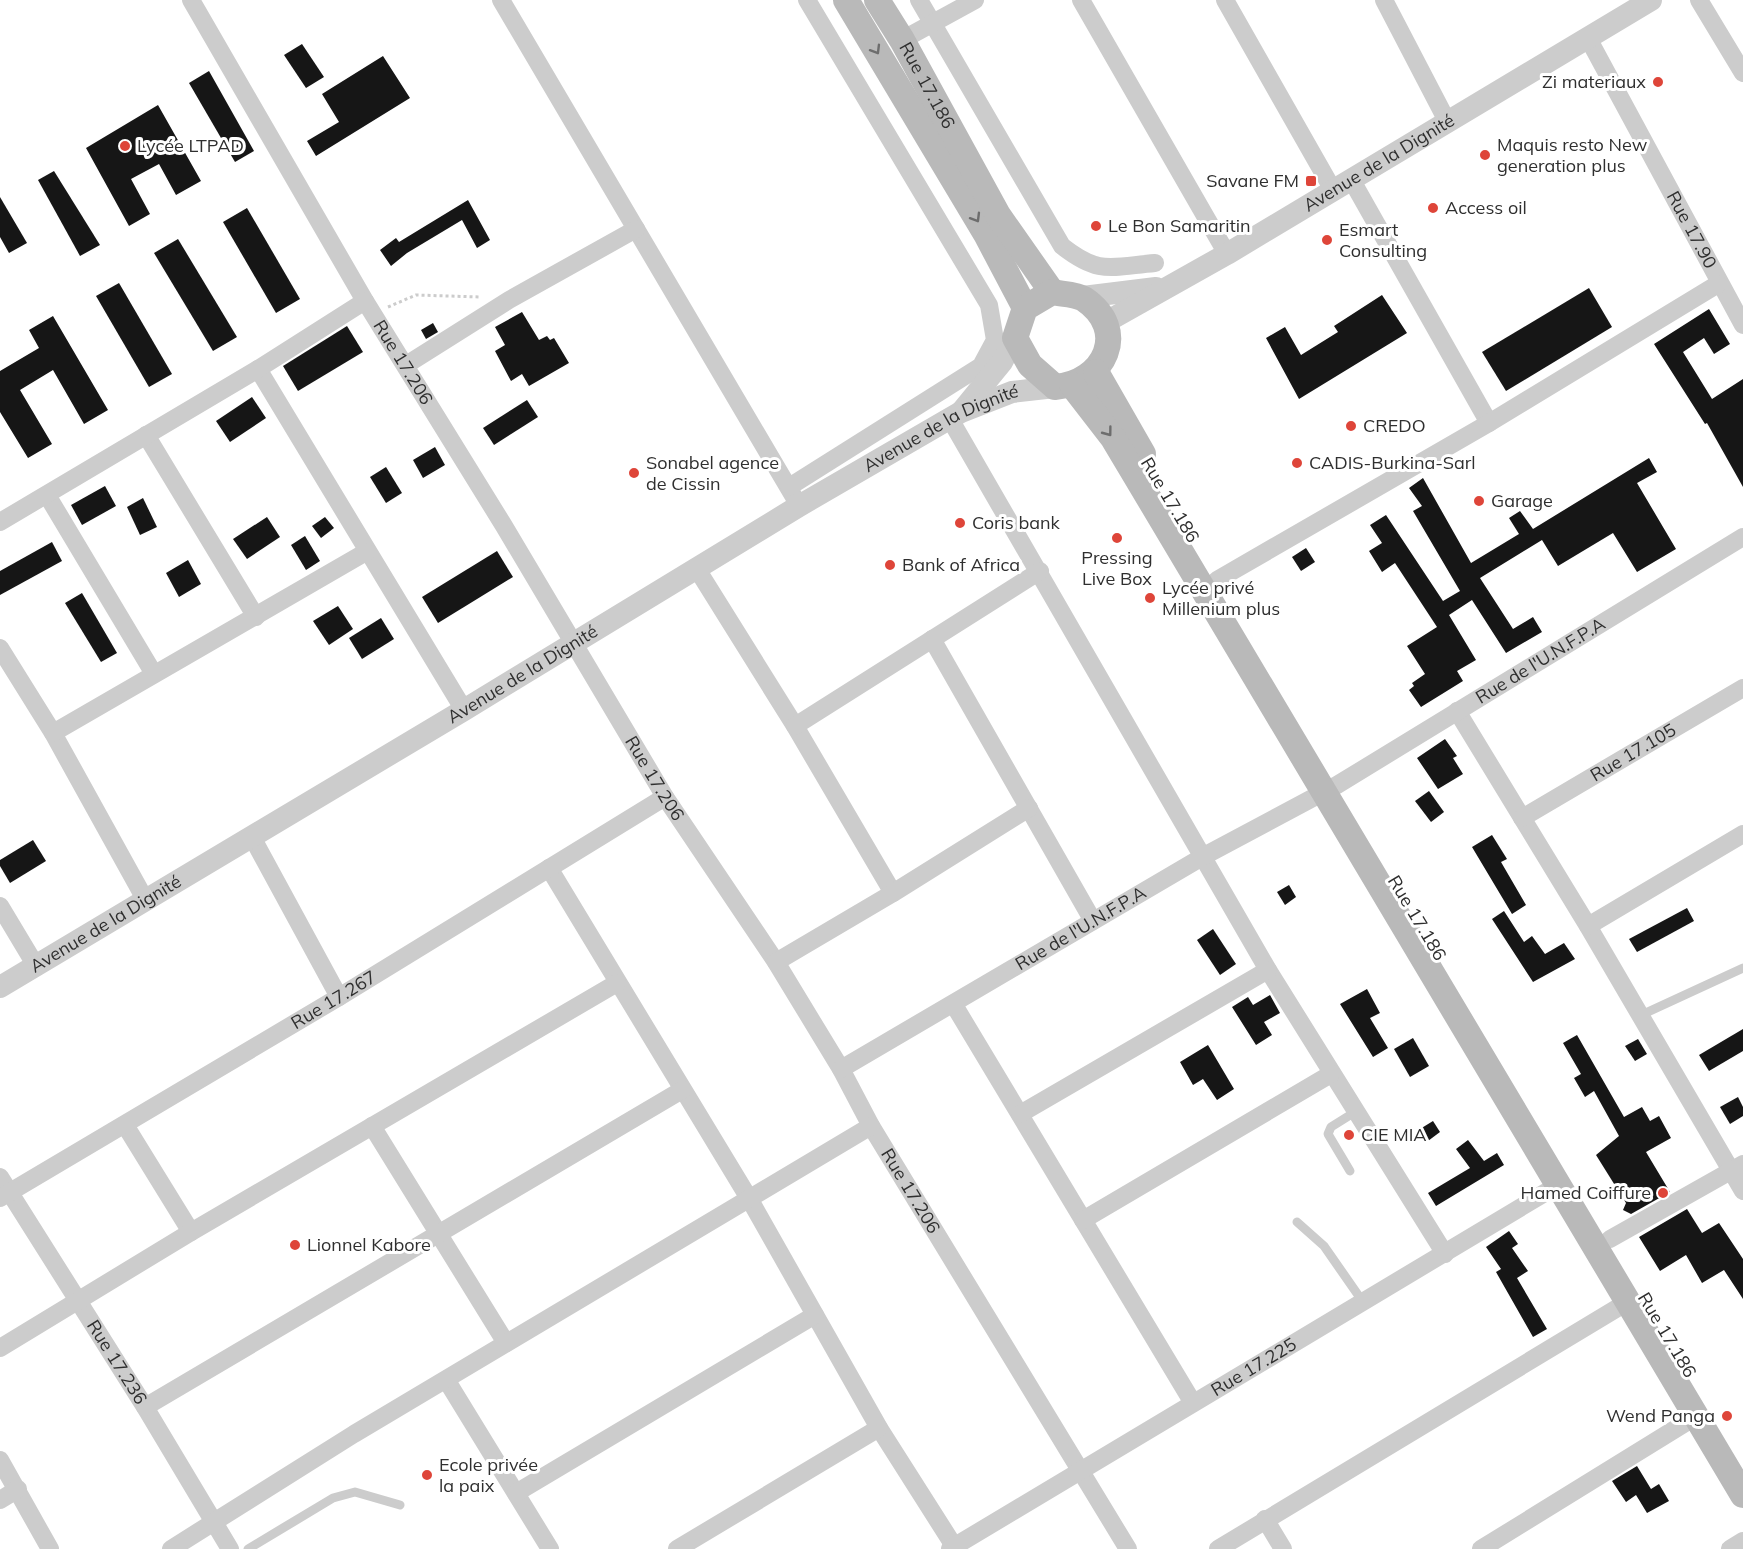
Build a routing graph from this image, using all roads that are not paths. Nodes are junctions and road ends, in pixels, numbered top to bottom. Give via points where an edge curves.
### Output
1 (191, 0) edge
2 (501, 0) edge
3 (807, 0) edge
4 (846, 0) edge
5 (877, 0) edge
6 (919, 0) edge
7 (975, 0) edge
8 (1081, 0) edge
9 (1225, 0) edge
10 (1384, 0) edge
11 (1651, 0) edge
12 (1699, 0) edge
13 (933, 23) junction
14 (1588, 38) junction
15 (902, 40) junction
16 (1743, 73) edge
17 (1447, 121) junction
18 (1342, 185) junction
19 (636, 229) junction
20 (1227, 254) junction
21 (1155, 263) dead end
22 (1718, 284) junction
23 (1170, 286) junction
24 (1052, 292) junction
25 (1083, 297) junction
26 (369, 308) junction
27 (1025, 308) junction
28 (1106, 322) junction
29 (1743, 325) edge
30 (1015, 338) junction
31 (406, 364) junction
32 (258, 369) junction
33 (1096, 372) junction
34 (1063, 386) junction
35 (955, 416) junction
36 (1489, 423) junction
37 (146, 435) junction
38 (47, 495) junction
39 (794, 496) junction
40 (0, 522) edge
41 (1743, 537) edge
42 (366, 552) junction
43 (697, 569) junction
44 (1040, 571) junction
45 (1217, 580) junction
46 (256, 618) junction
47 (932, 639) junction
48 (574, 644) junction
49 (0, 648) edge
50 (154, 674) junction
51 (1743, 688) edge
52 (464, 710) junction
53 (1457, 711) junction
54 (795, 726) junction
55 (52, 733) junction
56 (1330, 788) junction
57 (665, 797) junction
58 (1029, 808) junction
59 (1522, 818) junction
60 (1743, 834) edge
61 (252, 837) junction
62 (1204, 856) junction
63 (549, 868) junction
64 (893, 893) junction
65 (146, 901) junction
66 (0, 906) edge
67 (1093, 921) junction
68 (1588, 927) junction
69 (776, 962) junction
70 (36, 966) junction
71 (1743, 968) edge
72 (1268, 970) junction
73 (617, 983) junction
74 (0, 987) edge
75 (339, 997) junction
76 (954, 1005) junction
77 (1639, 1016) junction
78 (841, 1069) junction
79 (1331, 1074) junction
80 (682, 1090) junction
81 (1355, 1112) junction
82 (1020, 1114) junction
83 (125, 1125) junction
84 (372, 1126) junction
85 (871, 1126) junction
86 (1737, 1168) edge
87 (1350, 1171) dead end
88 (1558, 1185) junction
89 (3, 1190) edge
90 (1743, 1191) edge
91 (750, 1200) junction
92 (1083, 1220) junction
93 (1297, 1222) dead end
94 (191, 1232) junction
95 (439, 1235) junction
96 (1610, 1239) junction
97 (1445, 1254) junction
98 (77, 1301) junction
99 (1629, 1301) junction
100 (1363, 1302) junction
101 (815, 1315) junction
102 (506, 1343) junction
103 (0, 1348) edge
104 (447, 1381) junction
105 (1193, 1402) junction
106 (145, 1407) junction
107 (1698, 1415) junction
108 (879, 1428) junction
109 (0, 1460) edge
110 (1743, 1462) edge
111 (1081, 1471) junction
112 (18, 1489) junction
113 (516, 1492) junction
114 (1743, 1495) edge
115 (0, 1500) edge
116 (400, 1504) dead end
117 (1265, 1519) junction
118 (215, 1524) junction
119 (1743, 1541) edge
120 (952, 1548) edge
121 (50, 1549) edge
122 (171, 1549) edge
123 (230, 1549) edge
124 (248, 1549) edge
125 (550, 1549) edge
126 (677, 1549) edge
127 (1128, 1549) edge
128 (1218, 1549) edge
129 (1283, 1549) edge
130 (1481, 1549) edge
131 (1730, 1549) edge

1 - 26 street, Rue 17.206
2 - 19 street
3 - 39 street via 989,305 995,340 981,366
4 -> 27 main road via 986,234
5 - 15 main road, Rue 17.186
6 - 13 street
7 - 13 street
8 - 20 street
9 - 18 street
10 - 17 street
11 - 14 street, Avenue de la Dignité
12 - 16 street
13 - 15 street
13 - 21 street via 1062,246 1098,268
14 - 17 street, Avenue de la Dignité
14 - 22 street, Rue 17.90
15 - 24 main road, Rue 17.186 via 998,215
17 - 18 street, Avenue de la Dignité
18 - 20 street, Avenue de la Dignité
18 - 36 street
19 - 31 street via 509,300
19 - 39 street
20 - 23 street, Avenue de la Dignité
22 - 29 street, Rue 17.90
22 - 36 street
23 - 25 street
23 - 28 street, Avenue de la Dignité
24 - 25 main road
24 - 27 main road
25 - 28 main road
26 - 31 street, Rue 17.206
26 - 32 street
27 - 30 main road
28 - 33 main road via 1108,344
30 - 34 main road via 1030,365
30 - 35 street via 1002,362
31 - 48 street, Rue 17.206
32 - 37 street
32 - 42 street
33 - 34 main road
33 - 45 main road, Rue 17.186
34 - 35 street, Avenue de la Dignité via 1012,392
34 -> 56 main road via 1113,438
35 - 39 street, Avenue de la Dignité
35 - 44 street
36 - 45 street
37 - 38 street
37 - 46 street
38 - 40 street
38 - 50 street
39 - 43 street, Avenue de la Dignité
41 - 53 street, Rue de l'U.N.F.P.A
42 - 46 street
42 - 52 street
43 - 48 street, Avenue de la Dignité
43 - 54 street
44 - 47 street
44 - 62 street
45 - 56 main road, Rue 17.186
46 - 50 street
47 - 54 street
47 - 58 street
48 - 52 street, Avenue de la Dignité
48 - 57 street, Rue 17.206
49 - 55 street
50 - 55 street
51 - 59 street, Rue 17.105
52 - 61 street, Avenue de la Dignité
53 - 56 street, Rue de l'U.N.F.P.A
53 - 59 street
54 - 64 street
55 - 65 street
56 - 62 street, Rue de l'U.N.F.P.A
56 - 88 main road
56 - 96 main road, Rue 17.186
57 - 63 street, Rue 17.267
57 - 69 street, Rue 17.206
58 - 64 street
58 - 67 street
59 - 68 street
60 - 68 street
61 - 65 street, Avenue de la Dignité
61 - 75 street
62 - 67 street, Rue de l'U.N.F.P.A
62 - 72 street
63 - 73 street
63 - 75 street, Rue 17.267
64 - 69 street
65 - 70 street, Avenue de la Dignité
66 - 70 street
67 - 76 street, Rue de l'U.N.F.P.A
68 - 77 street
69 - 78 street, Rue 17.206
70 - 74 street, Avenue de la Dignité
71 - 77 lane
72 - 79 street
72 - 82 street
73 - 80 street
73 - 84 street
75 - 83 street, Rue 17.267
76 - 78 street, Rue de l'U.N.F.P.A
76 - 82 street
77 - 86 street
78 - 85 street, Rue 17.206
79 - 81 street
79 - 92 street
80 - 91 street
80 - 95 street
81 - 87 lane via 1330,1127 1328,1134
81 - 97 street
82 - 92 street
83 - 89 street, Rue 17.267
83 - 94 street
84 - 94 street
84 - 95 street
85 - 91 street
85 - 111 street, Rue 17.206
86 - 90 street
86 - 96 street
88 - 97 street, Rue 17.225
88 - 99 main road
89 - 98 street, Rue 17.236
91 - 101 street
91 - 102 street
92 - 105 street
93 - 100 lane via 1324,1246
94 - 98 street
95 - 102 street
95 - 106 street
96 - 110 main road, Rue 17.186
97 - 100 street, Rue 17.225
98 - 103 street
98 - 106 street, Rue 17.236
99 - 107 main road
99 - 117 street
100 - 105 street, Rue 17.225
101 - 108 street
101 - 113 street
102 - 104 street
104 - 113 street
104 - 118 street via 354,1434
105 - 111 street, Rue 17.225
106 - 118 street, Rue 17.236
107 - 114 main road
107 - 130 street
108 - 120 street
108 - 126 street
109 - 112 street
111 - 120 street, Rue 17.225
111 - 127 street, Rue 17.206
112 - 115 street
112 - 121 street
113 - 125 street
116 - 124 lane via 356,1492 333,1498
117 - 128 street
117 - 129 street
118 - 122 street
118 - 123 street, Rue 17.236
119 - 131 street

